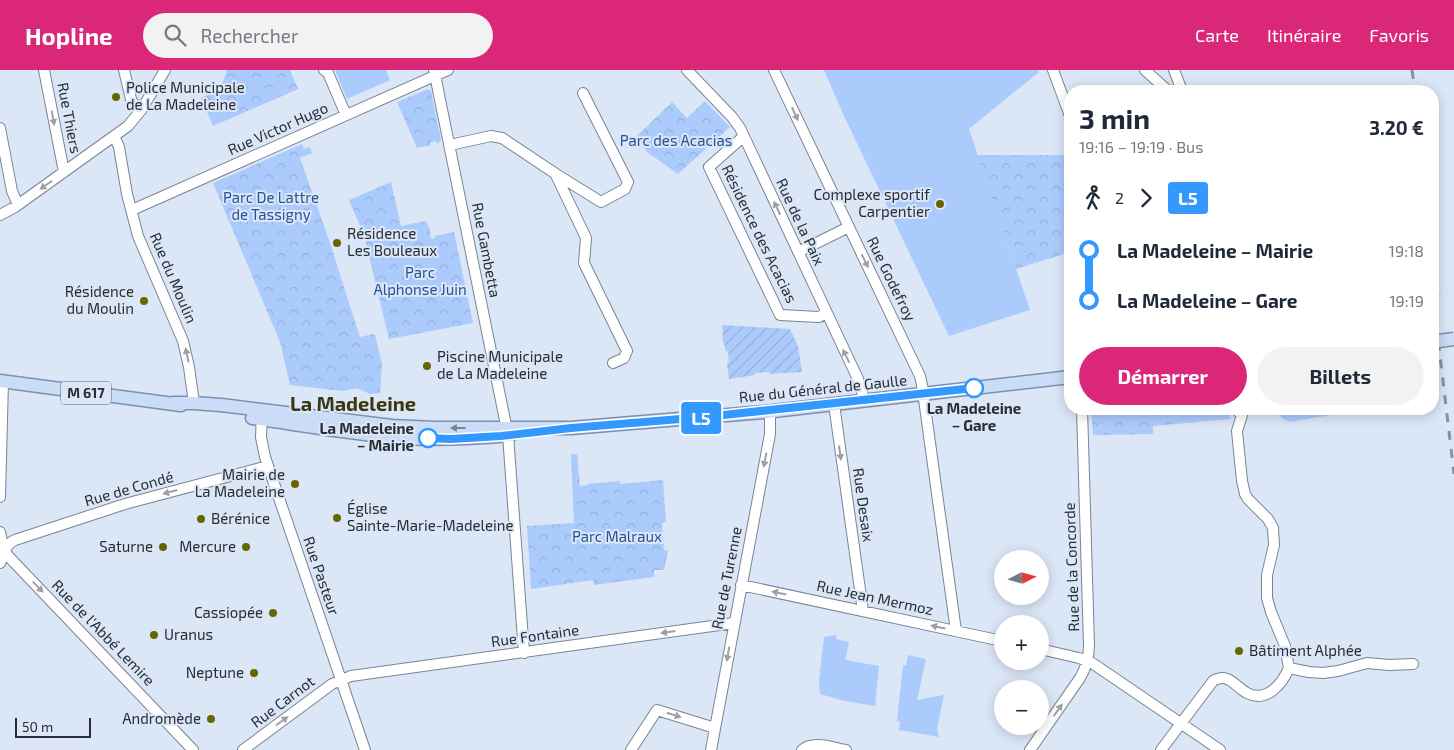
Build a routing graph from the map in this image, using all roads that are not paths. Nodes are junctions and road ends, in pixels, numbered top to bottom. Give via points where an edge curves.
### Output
1 (44, 70) edge
2 (124, 70) edge
3 (165, 70) edge
4 (324, 70) edge
5 (448, 70) edge
6 (687, 70) edge
7 (774, 70) edge
8 (1053, 70) edge
9 (1144, 70) edge
10 (1174, 70) edge
11 (435, 73) edge
12 (1161, 85) edge
13 (1180, 85) edge
14 (583, 93) dead end
15 (1064, 100) edge
16 (142, 109) junction
17 (346, 116) junction
18 (0, 128) edge
19 (114, 136) junction
20 (744, 136) junction
21 (450, 145) junction
22 (64, 172) junction
23 (556, 174) junction
24 (18, 205) junction
25 (132, 210) junction
26 (0, 215) edge
27 (849, 227) junction
28 (798, 252) junction
29 (826, 313) junction
30 (1454, 340) edge
31 (1439, 341) edge
32 (613, 363) dead end
33 (1064, 379) edge
34 (1, 381) edge
35 (923, 394) junction
36 (863, 401) junction
37 (173, 403) junction
38 (194, 403) junction
39 (834, 404) junction
40 (770, 411) junction
41 (261, 415) junction
42 (1082, 415) edge
43 (1242, 415) edge
44 (507, 431) junction
45 (268, 466) junction
46 (0, 497) edge
47 (0, 532) edge
48 (4, 551) junction
49 (0, 563) edge
50 (741, 585) junction
51 (863, 611) junction
52 (734, 623) junction
53 (956, 631) junction
54 (994, 639) edge
55 (1049, 651) edge
56 (524, 653) junction
57 (1088, 661) junction
58 (1413, 664) dead end
59 (1289, 668) junction
60 (341, 679) junction
61 (1181, 724) junction
62 (715, 728) junction
63 (193, 750) edge
64 (243, 750) edge
65 (365, 750) edge
66 (631, 750) edge
67 (711, 750) edge
68 (802, 750) edge
69 (846, 750) edge
70 (1030, 750) edge
71 (1161, 750) edge
72 (1220, 750) edge

1 -> 22 street, Rue Thiers
2 - 16 street via 131,99
3 - 16 street
4 - 17 street
5 - 11 street, Rue Victor Hugo
6 - 20 street, Rue de la Paix via 732,117
7 -> 27 street, Rue Godefroy
8 - 15 street
9 - 12 street
10 - 13 street
11 - 17 street, Rue Victor Hugo
11 - 21 street, Rue Gambetta
14 - 23 street via 628,182 625,189 601,202
16 - 19 street via 128,126
17 - 25 street, Rue Victor Hugo
18 - 24 street via 12,191
19 - 22 street
19 - 25 street, Rue du Moulin
28 -> 20 street, Rue de la Paix
20 - 29 street, Résidence des Acacias via 710,167 780,315 819,317
21 - 23 street via 491,136 502,138
21 - 44 street, Rue Gambetta
22 -> 24 street
23 - 32 street via 586,238 584,263 627,351 624,358
24 - 26 street
38 -> 25 street, Rue du Moulin via 183,341 138,236
27 - 28 street
27 -> 35 street, Rue Godefroy via 918,372
28 - 29 street, Rue de la Paix
36 -> 29 street, Rue de la Paix via 858,379
30 - 31 main road, bridge
33 - 35 main road, Rue du Général de Gaulle / M 617
34 - 37 main road, Rue du Général de Gaulle / M 617
34 - 46 street
35 - 36 main road, Rue du Général de Gaulle / M 617
35 - 53 street, Rue Godefroy
36 - 39 main road, Rue du Général de Gaulle / M 617
37 - 38 main road, Rue du Général de Gaulle / M 617
37 - 41 main road, Rue du Général de Gaulle / M 617
38 - 41 main road, Rue du Général de Gaulle / M 617
39 - 40 main road, Rue du Général de Gaulle / M 617
39 -> 51 street, Rue Desaix
40 - 44 main road, Rue du Général de Gaulle / M 617
40 -> 50 street, Rue de Turenne via 770,434
41 - 44 main road, Rue du Général de Gaulle / M 617
41 - 45 street, Rue Pasteur via 261,443
42 - 57 street, Rue de la Concorde
43 - 59 street via 1237,432 1242,482 1245,494 1268,519 1274,532 1267,575 1268,598
44 - 56 street, Rue Gambetta
45 -> 48 street, Rue de Condé via 71,521 11,542
45 - 60 street, Rue Pasteur
47 - 48 street
48 - 49 street
48 -> 63 street, Rue de l'Abbé Lemire
51 -> 50 street, Rue Jean Mermoz
50 - 52 street, Rue de Turenne
53 -> 51 street, Rue Jean Mermoz
52 -> 56 street, Rue Fontaine
52 -> 62 street, Rue de Turenne
53 - 54 street, Rue Jean Mermoz
55 - 57 street
56 - 60 street, Rue Fontaine
57 - 61 street
70 -> 57 street via 1080,678
58 - 59 street via 1368,662 1323,673
59 - 61 street via 1278,686 1263,695 1247,693 1226,678 1217,679
64 -> 60 street, Rue Carnot
60 - 65 street, Rue Pasteur
61 - 71 street
61 - 72 street
66 -> 62 street via 657,710
62 - 67 street, Rue de Turenne
68 - 69 street via 816,745

